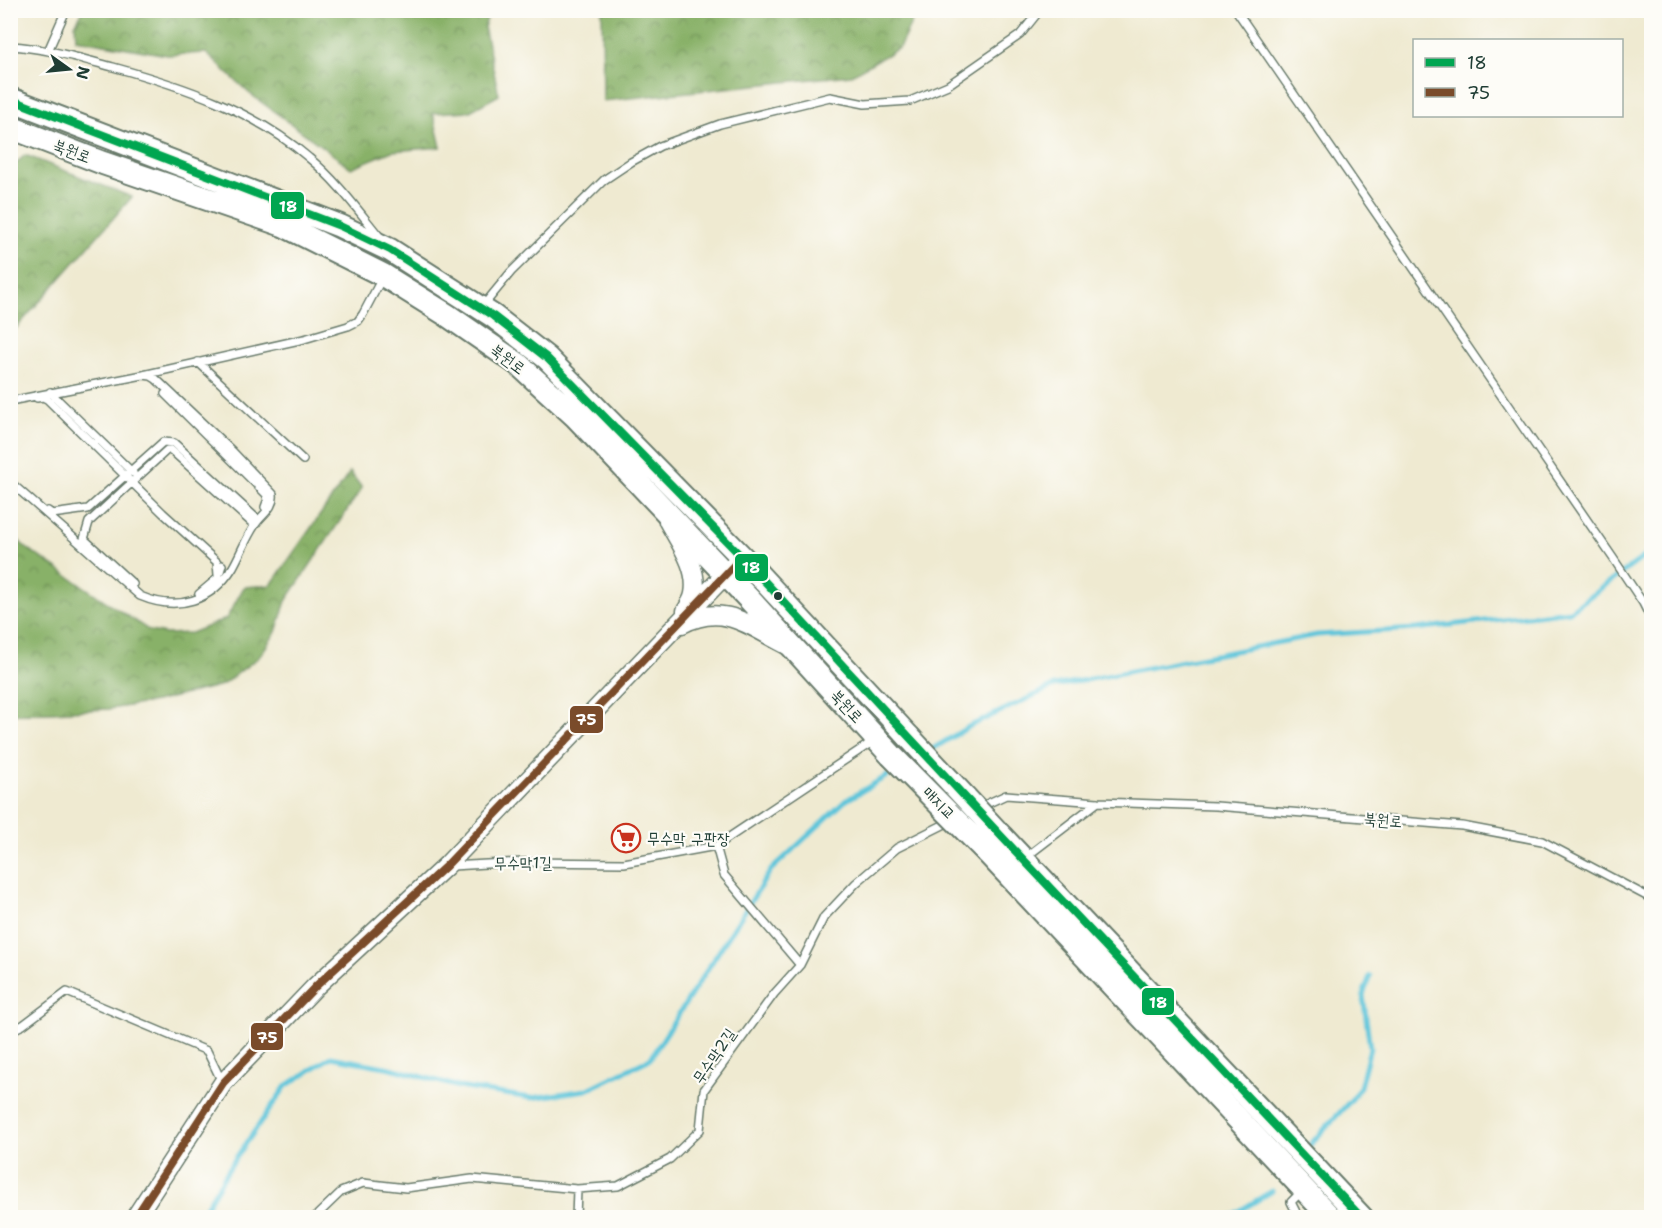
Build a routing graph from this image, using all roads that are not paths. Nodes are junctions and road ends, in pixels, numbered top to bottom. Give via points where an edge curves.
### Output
1 (66, 10) edge
2 (1040, 10) edge
3 (1236, 10) edge
4 (10, 46) edge
5 (48, 51) junction
6 (10, 99) edge
7 (10, 127) edge
8 (390, 250) junction
9 (383, 275) junction
10 (481, 308) junction
11 (198, 362) junction
12 (143, 375) junction
13 (49, 396) junction
14 (10, 402) edge
15 (303, 460) dead end
16 (131, 477) junction
17 (10, 481) edge
18 (664, 511) junction
19 (254, 521) junction
20 (742, 557) junction
21 (222, 565) dead end
22 (725, 575) junction
23 (218, 578) junction
24 (219, 586) junction
25 (1652, 621) edge
26 (678, 626) junction
27 (795, 649) junction
28 (909, 737) joint
29 (884, 747) junction
30 (1098, 802) junction
31 (995, 845) junction
32 (716, 846) junction
33 (446, 866) junction
34 (1015, 866) junction
35 (1652, 899) edge
36 (800, 965) junction
37 (10, 1031) edge
38 (223, 1083) junction
39 (577, 1189) junction
40 (1304, 1189) junction
41 (135, 1218) edge
42 (314, 1218) edge
43 (576, 1218) edge
44 (1299, 1218) edge
45 (1331, 1218) edge
46 (1362, 1218) edge

1 - 5 lane
2 - 10 lane via 1020,34 948,85 910,100 865,104 830,96 720,124 660,146 604,180 511,272
3 - 25 lane via 1613,558
4 - 5 lane
5 - 8 lane via 193,92 258,122 311,159
6 - 8 main road, 북원로 via 340,226
7 - 9 main road, 북원로 via 284,225
8 - 10 main road, 북원로
9 - 11 lane via 363,314 348,326
9 - 18 main road, 북원로 via 518,364 576,417
10 - 20 main road, 북원로 via 547,358
11 - 12 lane
11 - 15 lane
12 - 13 lane
12 - 19 lane via 266,494 267,505
12 - 24 lane via 156,379 273,494 271,507 255,525
13 - 14 lane
13 - 16 lane
16 - 17 lane via 87,509 52,514
16 - 19 lane via 171,450
16 - 23 lane via 217,562
16 - 23 lane via 89,522 84,539 154,598 186,599 198,595
17 - 24 lane via 141,596 175,604
18 - 22 main road, 북원로
18 - 26 street via 695,579 694,596
19 - 24 lane
20 - 22 street
20 - 28 main road, 북원로
21 - 23 lane
22 - 26 street
22 - 27 main road, 북원로
26 - 27 street via 706,615 726,615
26 - 33 street
27 - 29 main road, 북원로
28 - 31 main road, 매지교, bridge
29 - 31 main road, 매지교, bridge
29 - 32 lane, 무수막1길
30 - 34 lane
30 - 35 lane, 북원로 via 1216,806 1462,826 1542,841
30 - 36 lane, 무수막2길 via 1006,795 897,848 824,917
31 - 34 main road
32 - 33 lane, 무수막1길 via 624,863
32 - 36 lane via 724,875
33 - 38 street via 316,986
34 - 40 main road
34 - 46 main road
36 - 39 lane, 무수막2길 via 704,1090 700,1130 670,1159 618,1186
37 - 38 lane via 67,992 207,1051
38 - 41 street
39 - 42 lane, 무수막2길 via 472,1179 406,1188 363,1183 341,1192
39 - 43 lane
40 - 44 lane via 1291,1202
40 - 45 main road

